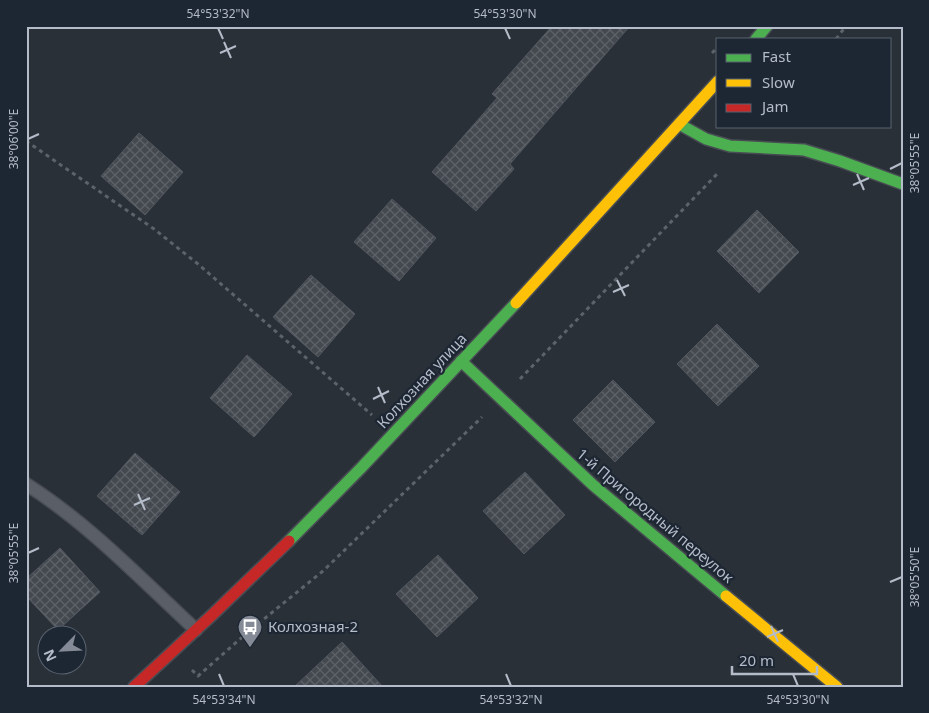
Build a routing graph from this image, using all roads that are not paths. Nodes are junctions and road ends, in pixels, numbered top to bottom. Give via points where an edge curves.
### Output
1 (767, 26) edge
2 (757, 38) edge
3 (716, 83) edge
4 (679, 124) junction
5 (903, 184) edge
6 (461, 361) junction
7 (26, 484) edge
8 (196, 630) junction
9 (134, 687) edge
10 (837, 687) edge

1 - 2 main road
3 - 4 main road, Колхозная улица
4 - 5 main road via 706,139 730,146 804,150
4 - 6 main road, Колхозная улица
6 - 8 main road, Колхозная улица via 286,543
6 - 10 main road, 1-й Пригородный переулок via 593,485
7 - 8 lane via 89,531
8 - 9 main road, Колхозная улица

